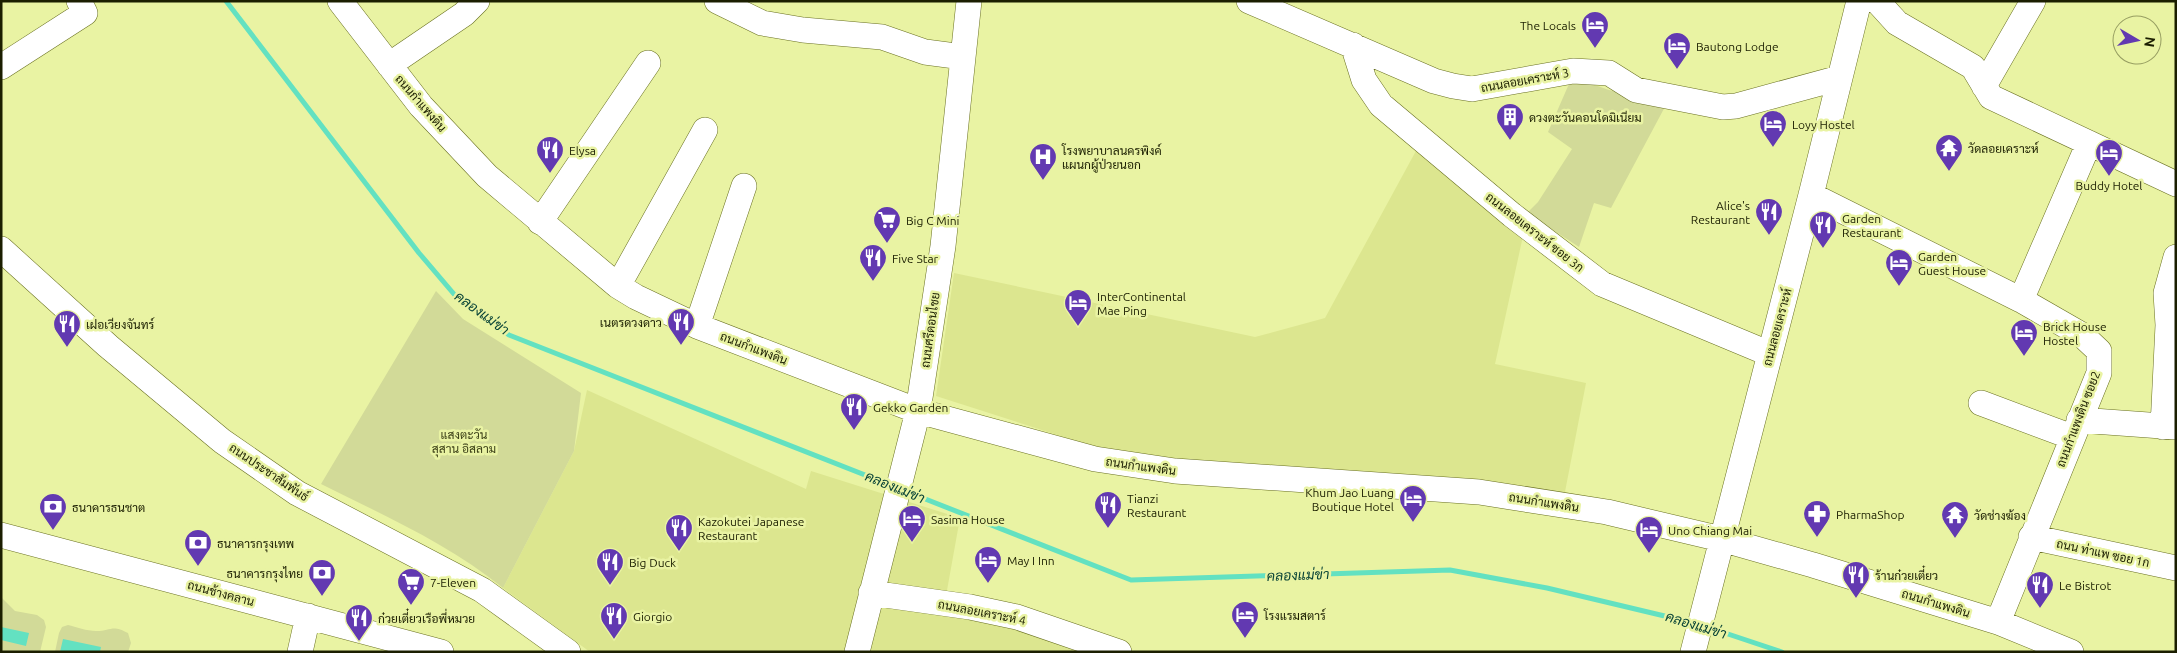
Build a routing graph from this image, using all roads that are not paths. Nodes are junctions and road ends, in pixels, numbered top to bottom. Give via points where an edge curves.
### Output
1 (340, 1) edge
2 (477, 1) edge
3 (717, 1) edge
4 (969, 1) edge
5 (1249, 1) edge
6 (1877, 1) edge
7 (2033, 1) edge
8 (82, 7) edge
9 (1856, 12) edge
10 (1897, 23) junction
11 (1353, 46) junction
12 (963, 57) junction
13 (648, 63) dead end
14 (389, 65) junction
15 (1, 67) edge
16 (1839, 78) junction
17 (1984, 86) junction
18 (706, 130) dead end
19 (2089, 143) junction
20 (2176, 184) edge
21 (744, 186) dead end
22 (1811, 195) junction
23 (540, 222) junction
24 (1, 249) edge
25 (2176, 256) edge
26 (618, 286) junction
27 (2021, 300) junction
28 (697, 326) junction
29 (1770, 354) junction
30 (1980, 403) dead end
31 (918, 411) junction
32 (2169, 427) edge
33 (2076, 429) junction
34 (1, 535) edge
35 (2031, 537) junction
36 (1721, 539) junction
37 (2176, 568) edge
38 (871, 593) junction
39 (308, 616) junction
40 (1998, 622) junction
41 (1694, 649) edge
42 (300, 652) edge
43 (441, 652) edge
44 (568, 652) edge
45 (857, 652) edge
46 (1119, 652) edge
47 (2072, 652) edge

1 - 14 street, ถนนกำแพงดิน
2 - 14 street via 464,14
3 - 12 street via 762,22 803,30 882,37 925,52
4 - 12 street, ถนนศรีดอนไชย
5 - 11 street, ถนนลอยเคราะห์ 3
6 - 10 street
7 - 17 street
8 - 15 street
9 - 10 street
9 - 16 street, ถนนลอยเคราะห์
10 - 17 street via 1973,68
11 - 16 street, ถนนลอยเคราะห์ 3 via 1434,81 1472,90 1573,71 1609,73 1636,90 1723,107
11 - 29 street, ถนนลอยเคราะห์ ซอย 3ก via 1364,80 1382,105 1512,215 1602,284
12 - 31 street, ถนนศรีดอนไชย via 943,246
13 - 23 street
14 - 23 street, ถนนกำแพงดิน via 420,106 488,176
16 - 22 street, ถนนลอยเคราะห์
17 - 19 street via 1990,97
18 - 26 street
19 - 20 street
19 - 27 street
21 - 28 street
22 - 27 street, ถนนกำแพงดิน ซอย2
22 - 29 street, ถนนลอยเคราะห์
23 - 26 street, ถนนกำแพงดิน
24 - 44 street, ถนนประชาสัมพันธ์ via 108,346 222,441 297,493 482,590
25 - 32 street via 2166,292
26 - 28 street, ถนนกำแพงดิน
27 - 33 street, ถนนกำแพงดิน ซอย2 via 2082,335 2099,352 2099,373
28 - 31 street, ถนนกำแพงดิน
29 - 36 street, ถนนลอยเคราะห์
30 - 33 street
31 - 36 street, ถนนกำแพงดิน via 1095,459 1175,471 1479,492 1607,512
31 - 38 street, ถนนศรีดอนไชย
32 - 33 street
33 - 35 street, ถนนกำแพงดิน ซอย2
34 - 39 street, ถนนช้างคลาน
35 - 37 street, ถนน ท่าแพ ซอย 1ก
35 - 40 street, ถนนกำแพงดิน ซอย2
36 - 40 street, ถนนกำแพงดิน
36 - 41 street, ถนนลอยเคราะห์
38 - 45 street, ถนนศรีดอนไชย
38 - 46 street, ถนนลอยเคราะห์ 4 via 1017,617
39 - 42 street
39 - 43 street, ถนนช้างคลาน
40 - 47 street, ถนนกำแพงดิน

